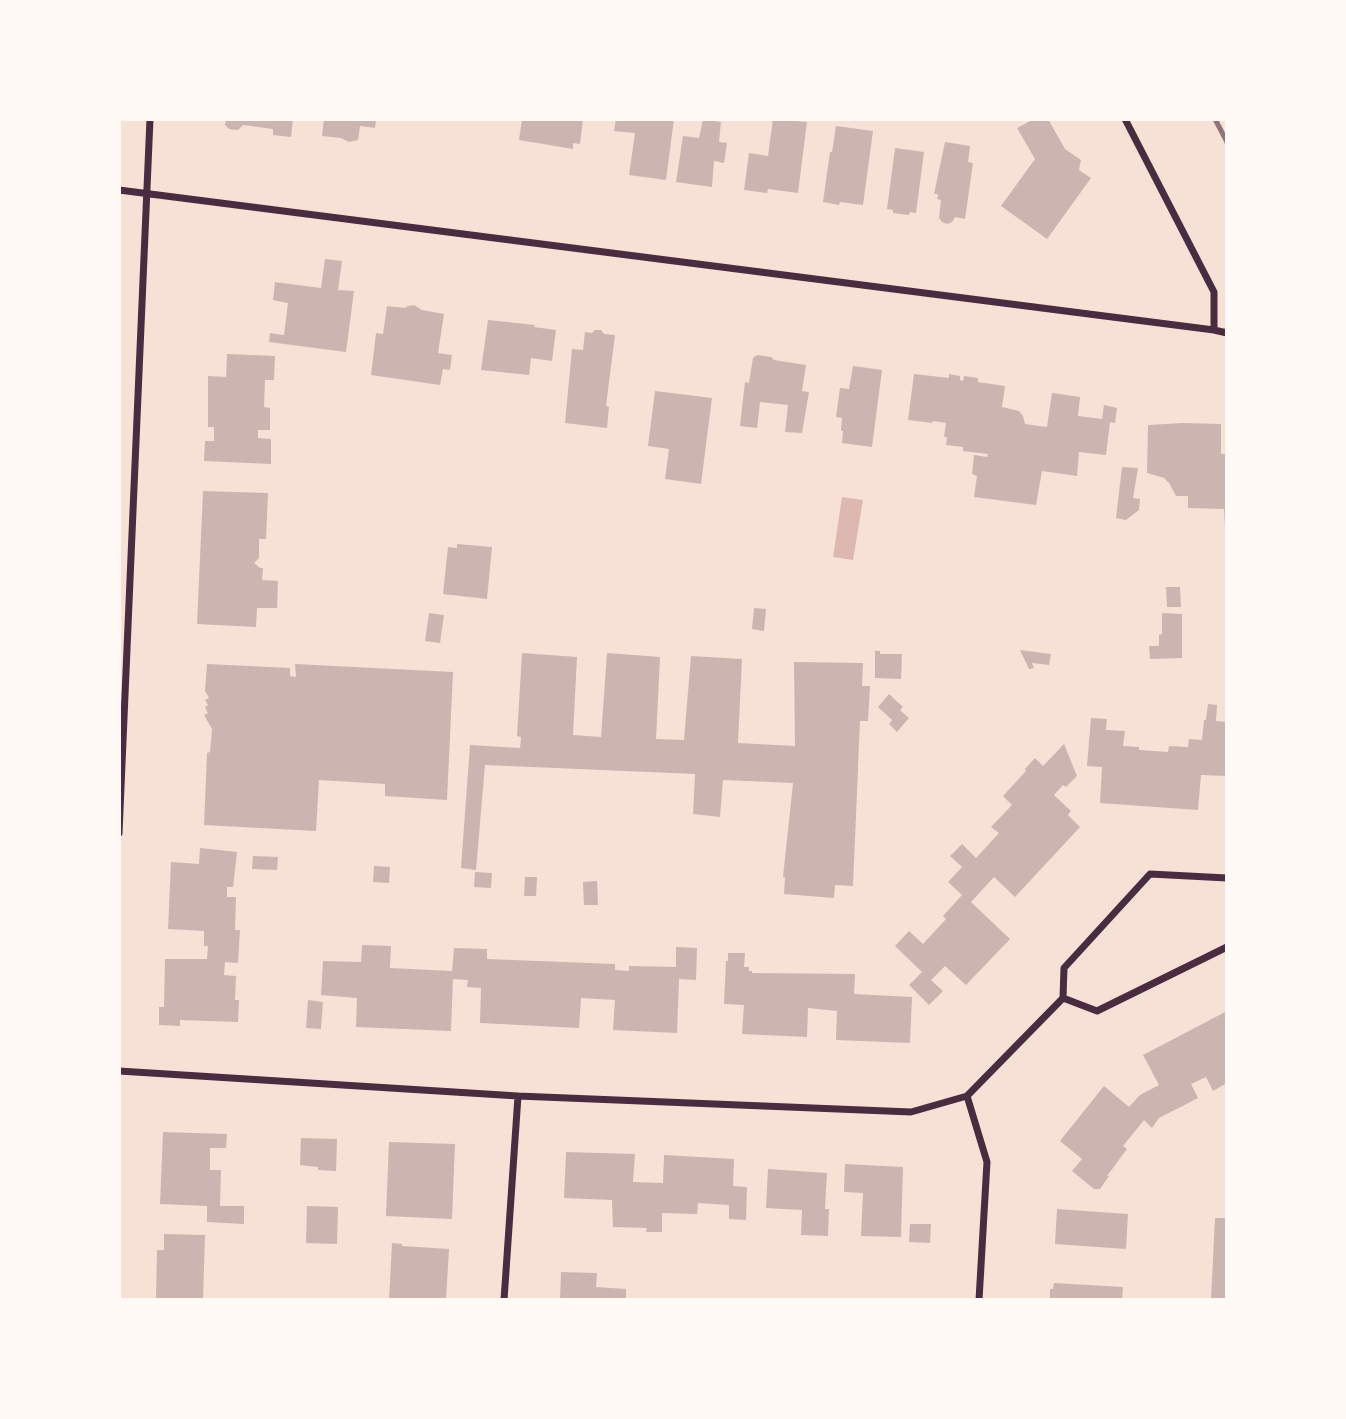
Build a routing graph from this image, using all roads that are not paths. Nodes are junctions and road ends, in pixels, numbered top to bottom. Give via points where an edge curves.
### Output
1 (150, 119) edge
2 (1125, 119) edge
3 (119, 190) edge
4 (146, 194) junction
5 (1214, 330) junction
6 (1227, 333) edge
7 (119, 832) edge
8 (1227, 878) edge
9 (1227, 947) edge
10 (1063, 998) junction
11 (119, 1071) edge
12 (518, 1096) junction
13 (967, 1096) junction
14 (504, 1300) edge
15 (979, 1300) edge

1 - 4 street
2 - 5 street via 1214,292
3 - 4 street
4 - 5 street
4 - 7 street
5 - 6 street
8 - 10 street via 1150,874 1064,968
9 - 10 street via 1097,1011
10 - 13 street
11 - 12 street
12 - 13 street via 911,1112
12 - 14 street
13 - 15 street via 987,1163

